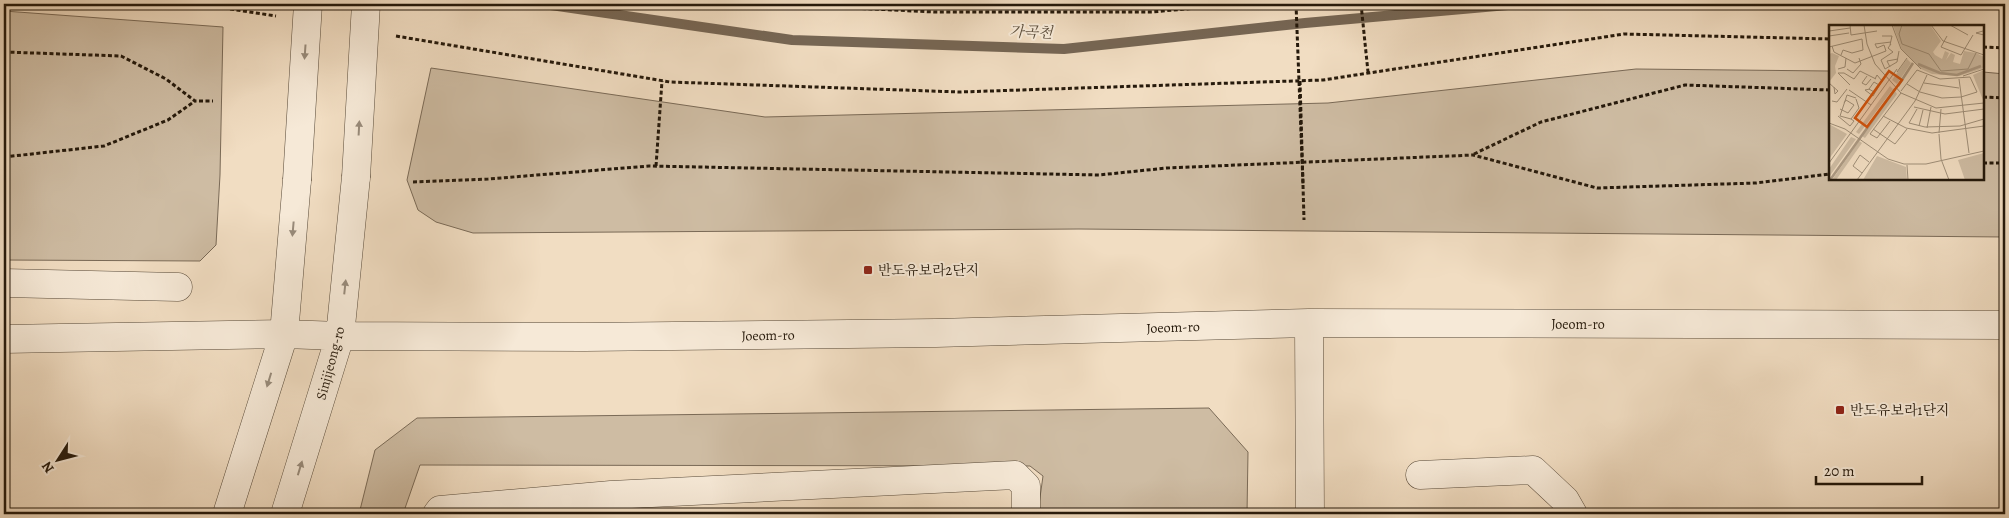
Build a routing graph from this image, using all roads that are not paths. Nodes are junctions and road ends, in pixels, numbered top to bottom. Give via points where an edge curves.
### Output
1 (308, 4) edge
2 (366, 4) edge
3 (4, 283) edge
4 (178, 287) dead end
5 (1309, 323) junction
6 (2005, 325) edge
7 (284, 334) junction
8 (340, 336) junction
9 (4, 339) edge
10 (1420, 475) dead end
11 (227, 514) edge
12 (285, 514) edge
13 (437, 514) edge
14 (1026, 514) edge
15 (1310, 514) edge
16 (1573, 514) edge

1 -> 7 street, bridge
8 -> 2 street, Sinjijeong-ro, bridge via 356,177
3 - 4 street
5 - 6 street, Joeom-ro
5 - 8 street, Joeom-ro via 927,334
5 - 15 street
7 - 8 street, Joeom-ro
7 - 9 street, Joeom-ro
7 -> 11 street
12 -> 8 street, Sinjijeong-ro
10 - 16 street via 1533,470 1565,500
13 - 14 street via 440,510 611,496 1015,475 1026,486

